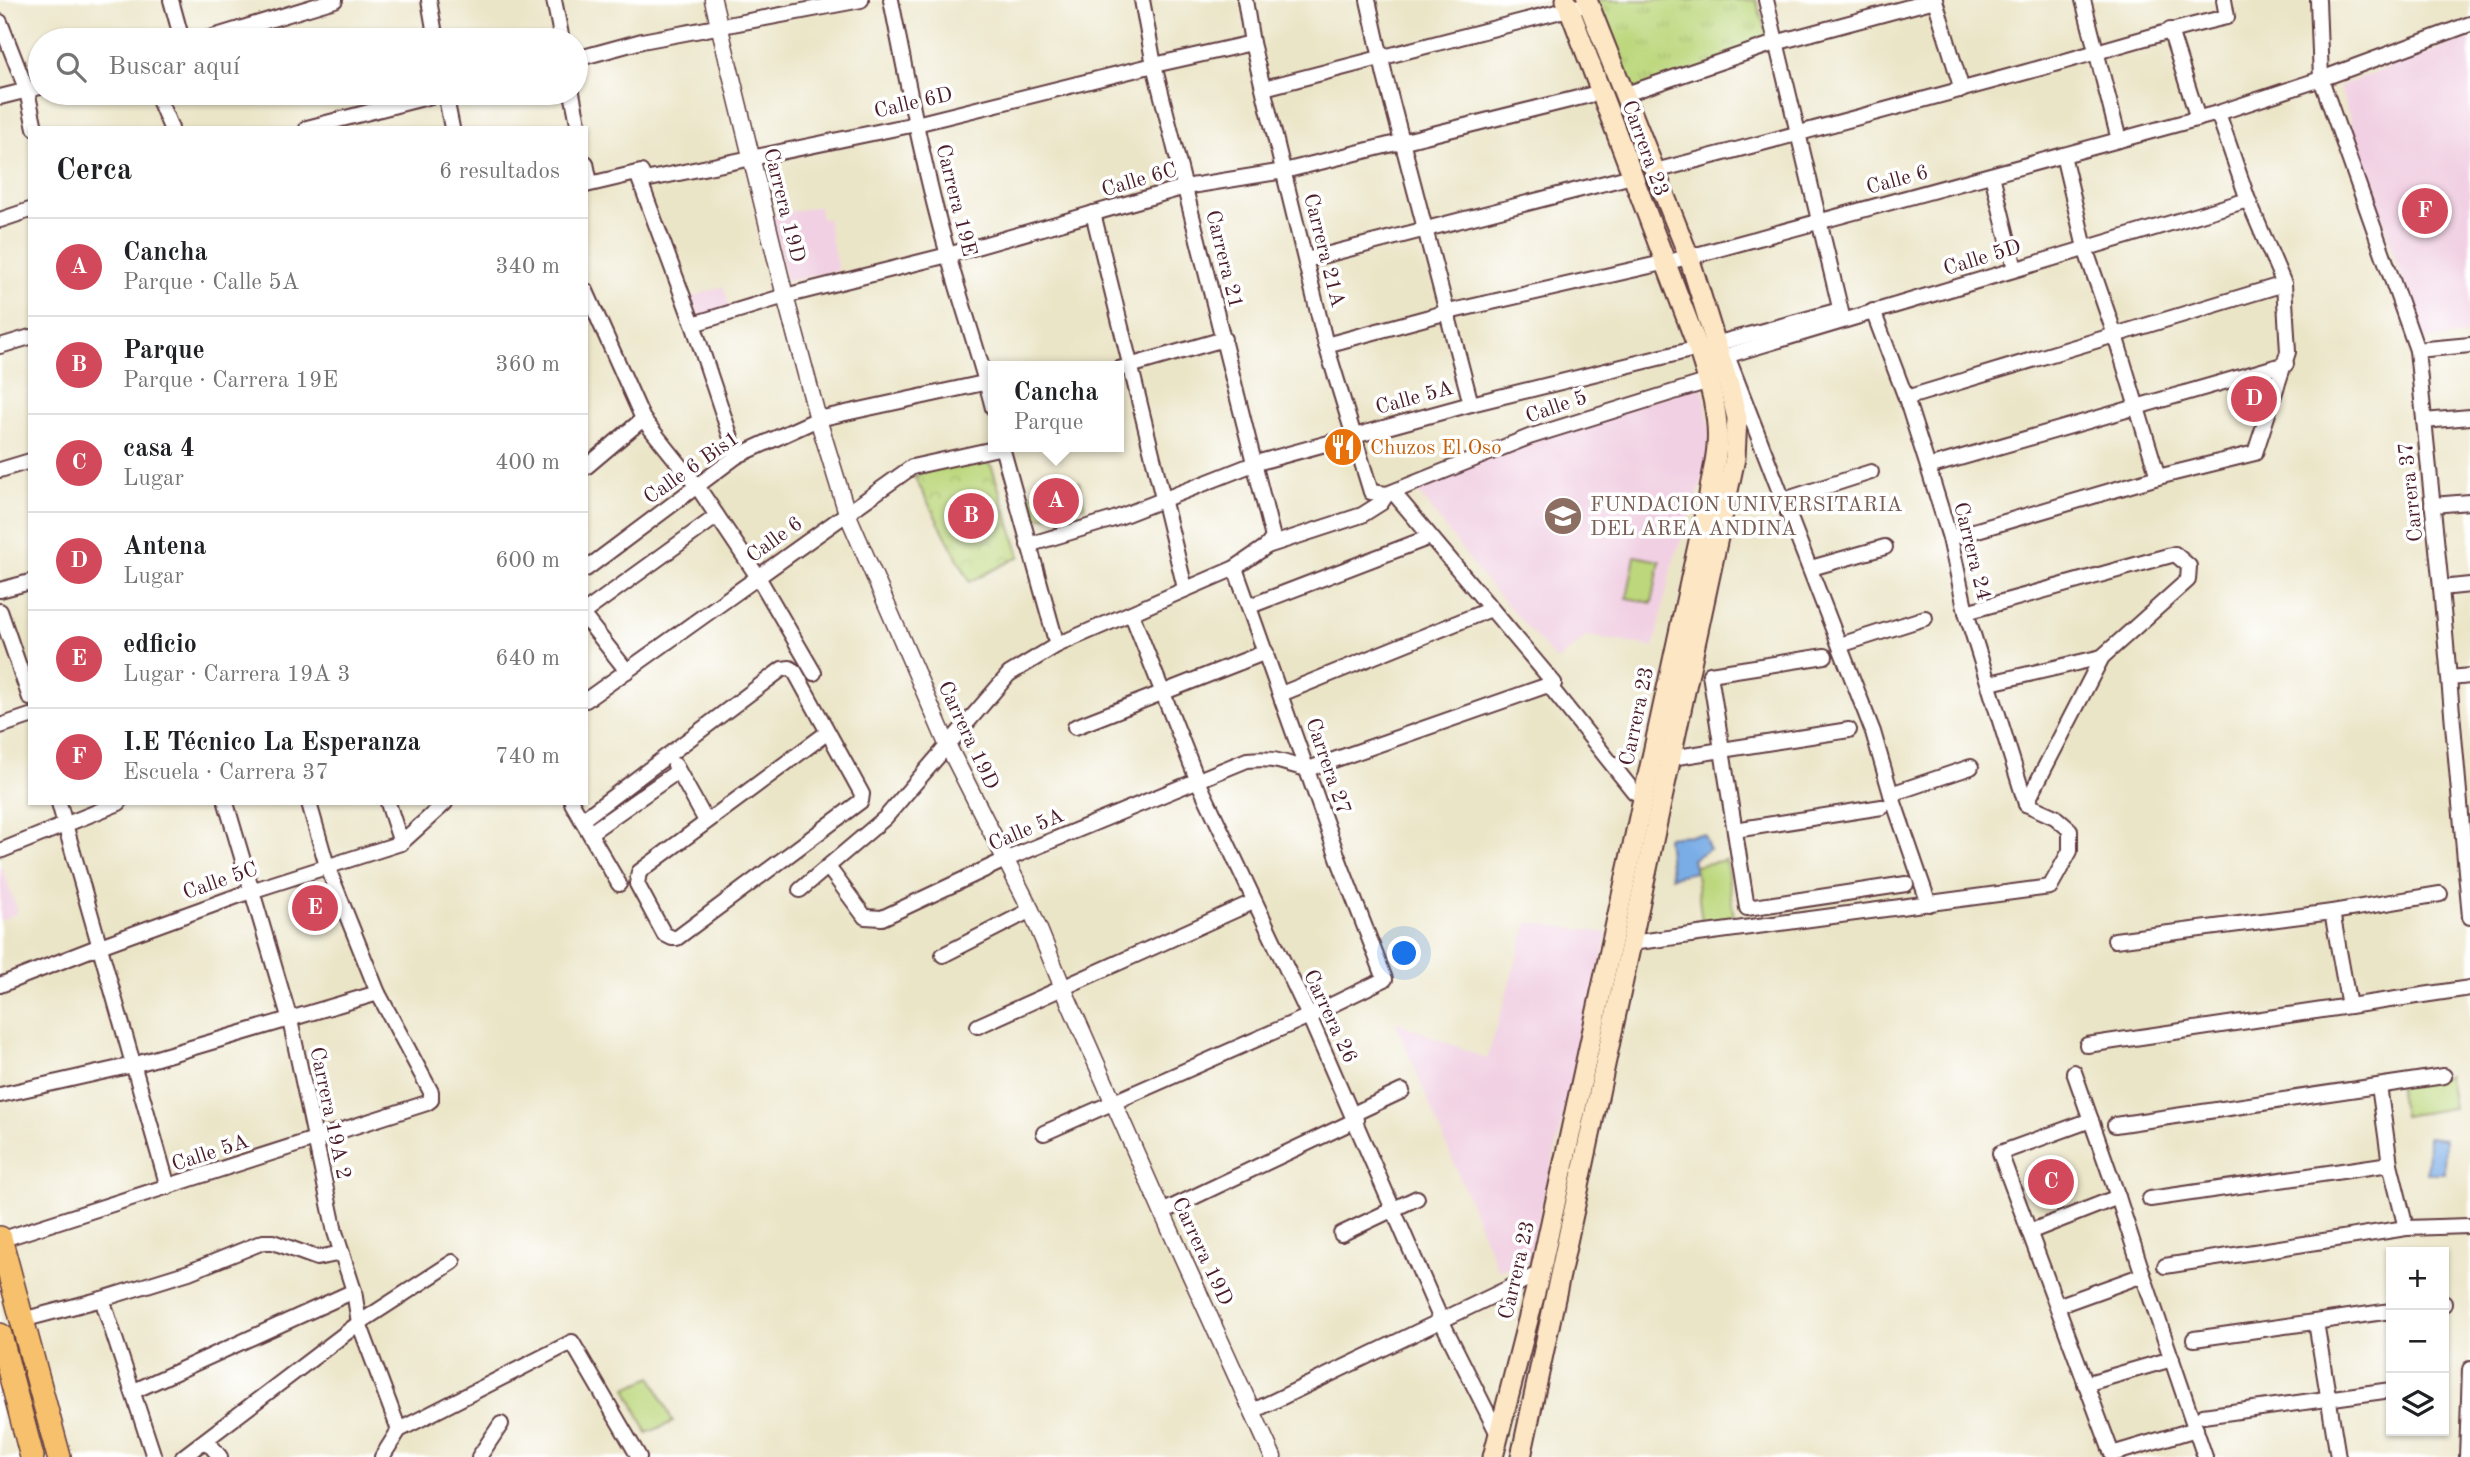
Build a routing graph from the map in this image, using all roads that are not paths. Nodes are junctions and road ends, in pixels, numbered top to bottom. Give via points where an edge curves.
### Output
1 (171, 0) edge
2 (335, 0) edge
3 (429, 0) edge
4 (554, 0) edge
5 (713, 0) edge
6 (861, 0) edge
7 (891, 0) edge
8 (1142, 0) edge
9 (1368, 0) edge
10 (1766, 0) edge
11 (1935, 0) edge
12 (2083, 0) edge
13 (2224, 0) edge
14 (2318, 0) edge
15 (1248, 1) edge
16 (1578, 3) edge
17 (0, 22) edge
18 (2470, 24) edge
19 (719, 27) junction
20 (179, 28) edge
21 (243, 28) edge
22 (434, 28) edge
23 (560, 28) edge
24 (2170, 30) junction
25 (1252, 43) junction
26 (1776, 43) junction
27 (2097, 53) junction
28 (588, 56) edge
29 (1381, 59) junction
30 (1154, 65) junction
31 (28, 77) edge
32 (2321, 79) junction
33 (1264, 88) junction
34 (28, 90) edge
35 (1962, 90) junction
36 (1602, 92) junction
37 (1623, 95) junction
38 (0, 96) edge
39 (34, 105) edge
40 (161, 105) edge
41 (397, 105) edge
42 (447, 105) edge
43 (574, 105) edge
44 (2218, 113) junction
45 (2197, 119) junction
46 (916, 124) junction
47 (34, 126) edge
48 (170, 126) edge
49 (315, 126) edge
50 (452, 126) edge
51 (579, 126) edge
52 (1797, 134) junction
53 (2119, 140) junction
54 (1403, 142) junction
55 (2063, 155) junction
56 (752, 158) junction
57 (1655, 170) junction
58 (1284, 171) junction
59 (637, 172) junction
60 (1992, 175) junction
61 (1632, 176) junction
62 (588, 184) edge
63 (1185, 187) junction
64 (2248, 200) junction
65 (28, 211) edge
66 (1093, 214) junction
67 (0, 220) edge
68 (1820, 222) junction
69 (1426, 228) junction
70 (2085, 248) junction
71 (948, 255) junction
72 (1689, 257) junction
73 (1306, 260) junction
74 (1665, 262) junction
75 (2015, 269) junction
76 (2284, 284) junction
77 (588, 295) edge
78 (785, 296) junction
79 (1873, 311) junction
80 (1448, 312) junction
81 (1842, 315) junction
82 (693, 324) junction
83 (2115, 335) junction
84 (28, 338) edge
85 (1224, 339) junction
86 (1326, 345) junction
87 (2470, 345) edge
88 (0, 346) edge
89 (1714, 349) junction
90 (2417, 350) junction
91 (1123, 361) edge
92 (2286, 364) junction
93 (1124, 368) edge
94 (988, 375) edge
95 (988, 381) edge
96 (1709, 381) junction
97 (1906, 398) junction
98 (1471, 404) junction
99 (2137, 407) junction
100 (2470, 417) edge
101 (643, 419) junction
102 (818, 419) junction
103 (2424, 421) junction
104 (1352, 435) junction
105 (1758, 435) junction
106 (1736, 438) junction
107 (988, 450) edge
108 (1003, 452) edge
109 (737, 456) junction
110 (28, 462) edge
111 (1256, 463) junction
112 (588, 465) edge
113 (1928, 467) junction
114 (0, 470) edge
115 (1871, 472) dead end
116 (2158, 477) junction
117 (697, 486) junction
118 (1390, 493) junction
119 (1162, 499) junction
120 (1784, 500) junction
121 (2470, 502) edge
122 (2432, 505) junction
123 (847, 513) junction
124 (717, 516) junction
125 (1430, 537) junction
126 (1950, 538) junction
127 (1028, 545) junction
128 (1267, 546) junction
129 (1885, 547) dead end
130 (588, 568) edge
131 (1235, 568) junction
132 (1811, 568) junction
133 (758, 577) junction
134 (28, 583) edge
135 (2470, 585) edge
136 (1185, 588) junction
137 (2441, 588) junction
138 (0, 590) edge
139 (1250, 606) junction
140 (1491, 609) junction
141 (588, 610) edge
142 (0, 611) edge
143 (1966, 612) junction
144 (1132, 615) junction
145 (1925, 618) dead end
146 (588, 622) edge
147 (1057, 645) junction
148 (1840, 645) junction
149 (1266, 652) junction
150 (1825, 656) dead end
151 (2102, 657) junction
152 (627, 671) junction
153 (814, 673) dead end
154 (2470, 676) edge
155 (2450, 678) junction
156 (1554, 683) junction
157 (1990, 683) junction
158 (28, 692) edge
159 (1164, 692) junction
160 (589, 694) edge
161 (1281, 694) junction
162 (1672, 703) junction
163 (28, 717) edge
164 (0, 726) edge
165 (1075, 727) dead end
166 (1849, 730) dead end
167 (828, 732) junction
168 (947, 744) junction
169 (1722, 750) junction
170 (669, 755) junction
171 (1671, 758) junction
172 (1971, 767) dead end
173 (1308, 769) junction
174 (678, 771) junction
175 (2463, 771) edge
176 (1197, 779) junction
177 (1643, 794) junction
178 (1891, 794) junction
179 (2026, 804) junction
180 (60, 805) edge
181 (114, 805) edge
182 (227, 805) edge
183 (310, 805) edge
184 (389, 805) edge
185 (443, 805) edge
186 (573, 805) edge
187 (1882, 807) dead end
188 (582, 820) junction
189 (706, 821) junction
190 (65, 824) junction
191 (1735, 830) junction
192 (590, 833) junction
193 (401, 843) junction
194 (0, 851) edge
195 (1007, 859) junction
196 (327, 866) junction
197 (828, 867) junction
198 (619, 884) dead end
199 (1906, 884) dead end
200 (251, 891) junction
201 (800, 891) dead end
202 (2440, 894) dead end
203 (1254, 902) junction
204 (1928, 904) junction
205 (1031, 910) junction
206 (2332, 912) junction
207 (2470, 917) edge
208 (2115, 940) dead end
209 (1630, 943) junction
210 (100, 946) junction
211 (943, 955) dead end
212 (0, 985) edge
213 (1063, 988) junction
214 (2470, 988) edge
215 (378, 993) junction
216 (2350, 1006) junction
217 (1310, 1016) junction
218 (290, 1020) junction
219 (978, 1026) dead end
220 (2087, 1045) dead end
221 (133, 1065) junction
222 (2074, 1072) dead end
223 (2444, 1076) dead end
224 (2379, 1086) junction
225 (1402, 1091) dead end
226 (0, 1095) edge
227 (1114, 1102) junction
228 (1354, 1117) junction
229 (2091, 1120) junction
230 (2115, 1125) dead end
231 (1044, 1133) dead end
232 (314, 1141) junction
233 (2390, 1164) junction
234 (168, 1187) junction
235 (2119, 1197) junction
236 (1417, 1198) dead end
237 (2150, 1199) dead end
238 (1395, 1211) junction
239 (1162, 1212) junction
240 (2406, 1228) junction
241 (2470, 1230) edge
242 (2029, 1232) junction
243 (1341, 1234) dead end
244 (0, 1239) edge
245 (342, 1253) junction
246 (453, 1262) dead end
247 (2165, 1266) dead end
248 (1540, 1273) junction
249 (2143, 1275) junction
250 (354, 1291) junction
251 (102, 1299) junction
252 (2057, 1306) junction
253 (2386, 1312) edge
254 (22, 1320) junction
255 (1442, 1321) junction
256 (2316, 1322) junction
257 (359, 1323) junction
258 (2194, 1339) dead end
259 (1, 1346) edge
260 (2172, 1359) junction
261 (2470, 1369) edge
262 (2085, 1384) junction
263 (134, 1391) junction
264 (2386, 1391) edge
265 (2329, 1398) junction
266 (1253, 1410) junction
267 (2200, 1423) junction
268 (501, 1424) dead end
269 (399, 1430) junction
270 (1498, 1434) junction
271 (207, 1441) junction
272 (32, 1457) edge
273 (58, 1457) edge
274 (155, 1457) edge
275 (183, 1457) edge
276 (220, 1457) edge
277 (382, 1457) edge
278 (479, 1457) edge
279 (639, 1457) edge
280 (1273, 1457) edge
281 (1493, 1457) edge
282 (1521, 1457) edge
283 (2205, 1457) edge
284 (2338, 1457) edge
285 (2468, 1457) edge

1 - 20 street
2 - 21 street
3 - 22 street
4 - 23 street
5 - 19 street, Carrera 19D
6 - 19 street
7 - 46 street, Carrera 19E
8 - 30 street, Carrera 21
9 - 29 street
10 - 26 street
11 - 26 street
11 - 35 street
12 - 27 street
13 - 24 street via 2227,17
14 - 32 street, Carrera 37
15 - 25 street, Carrera 21A
16 - 29 street
16 - 36 main road, Carrera 23
16 - 37 main road, Carrera 23
17 - 31 street
18 - 32 street, Calle 6
19 - 28 street
19 - 56 street, Carrera 19D
24 - 27 street
24 - 45 street
25 - 30 street, Calle 6D
25 - 33 street, Carrera 21A
26 - 37 street
26 - 52 street
27 - 35 street
27 - 53 street
29 - 33 street
29 - 54 street
30 - 46 street, Calle 6D
30 - 63 street, Carrera 21
32 - 44 street, Calle 6
32 - 90 street, Carrera 37
33 - 58 street, Carrera 21A
34 - 38 street
35 - 52 street
36 - 54 street, Calle 6C
36 - 61 main road, Carrera 23
37 - 57 main road, Carrera 23
39 - 47 street
40 - 48 street
41 - 49 street
42 - 50 street
43 - 51 street
44 - 45 street, Calle 6
44 - 64 street
45 - 53 street, Calle 6
46 - 56 street, Calle 6D
46 - 71 street, Carrera 19E
52 - 57 street
52 - 68 street
53 - 55 street, Calle 6
54 - 58 street, Calle 6C
54 - 69 street
55 - 60 street, Calle 6
55 - 70 street
56 - 59 street, Calle 6D via 645,180
56 - 78 street, Carrera 19D
57 - 72 main road, Carrera 23
58 - 63 street, Calle 6C
58 - 73 street, Carrera 21A
59 - 62 street, Calle 6D
59 - 82 street
60 - 68 street, Calle 6
60 - 75 street
61 - 69 street
61 - 74 main road, Carrera 23
63 - 66 street, Calle 6C
63 - 85 street, Carrera 21
64 - 70 street, Calle 5D
64 - 76 street
65 - 67 street
66 - 71 street, Calle 6C
66 - 91 street
68 - 72 street, Calle 6
68 - 81 street
69 - 73 street
69 - 80 street
70 - 75 street, Calle 5D
70 - 83 street
71 - 78 street, Calle 6C
71 - 94 street, Carrera 19E
72 - 74 street, Calle 6
72 - 89 main road, Carrera 23
73 - 86 street, Carrera 21A
74 - 80 street, Calle 6
74 - 89 main road, Carrera 23
75 - 79 street, Calle 5D
76 - 83 street
76 - 92 street
77 - 101 street
78 - 82 street, Calle 6C
78 - 102 street, Carrera 19D
79 - 81 street, Calle 5D
79 - 97 street, Carrera 24
80 - 86 street, Calle 6
80 - 98 street
81 - 89 street, Calle 5A
82 - 109 street
83 - 97 street
83 - 99 street
84 - 88 street
85 - 93 street
85 - 111 street, Carrera 21
86 - 104 street, Carrera 21A
87 - 90 street
89 - 96 main road, Carrera 23
89 - 98 street, Calle 5A
89 - 105 street via 1728,358
89 - 106 main road, Carrera 23 via 1737,418
90 - 103 street, Carrera 37
92 - 99 street
92 - 116 street via 2255,453
93 - 119 street
95 - 102 street, Calle 6 Bis1
96 - 118 street, Calle 5 via 1530,437
96 - 162 main road, Carrera 23 via 1717,445
97 - 113 street, Carrera 24
98 - 104 street, Calle 5A
99 - 113 street
99 - 116 street
100 - 103 street
101 - 112 street
101 - 117 street
102 - 109 street, Calle 6 Bis1
102 - 123 street, Carrera 19D
103 - 122 street, Carrera 37
104 - 111 street, Calle 5A
104 - 118 street, Carrera 21A via 1371,492
105 - 106 street
105 - 120 street
106 - 162 main road, Carrera 23 via 1735,458
107 - 123 street, Calle 6 via 912,467
108 - 127 street
109 - 117 street, Calle 6 Bis1
110 - 114 street
111 - 119 street, Calle 5A
111 - 128 street, Carrera 21 via 1272,526 1273,538
113 - 126 street, Carrera 24
115 - 120 street
116 - 126 street
117 - 124 street
117 - 130 street, Calle 6 Bis1
118 - 125 street, Carrera 21A
118 - 128 street, Calle 5 via 1362,515
119 - 127 street, Calle 5A
119 - 136 street
120 - 132 street
121 - 122 street
122 - 137 street, Carrera 37
123 - 133 street, Calle 6
123 - 168 street, Carrera 19D
124 - 133 street
124 - 141 street
125 - 139 street
125 - 140 street, Carrera 21A
126 - 143 street, Carrera 24
127 - 147 street
128 - 131 street, Calle 5
129 - 132 street
131 - 136 street, Calle 5
131 - 139 street, Carrera 27
132 - 148 street
133 - 152 street, Calle 6
133 - 153 street
134 - 138 street
135 - 137 street
136 - 144 street, Calle 5
137 - 155 street, Carrera 37
139 - 149 street, Carrera 27
140 - 156 street, Carrera 21A
140 - 161 street
142 - 158 street
143 - 151 street via 2175,554 2189,566 2188,580
143 - 157 street, Carrera 24
144 - 147 street, Calle 5
144 - 159 street, Carrera 26
145 - 148 street
146 - 152 street
147 - 168 street, Calle 5 via 1009,674
148 - 178 street
149 - 159 street
149 - 161 street, Carrera 27
150 - 169 street via 1710,674
151 - 157 street
151 - 179 street
152 - 160 street, Calle 6
154 - 155 street
155 - 175 street, Carrera 37
156 - 173 street
156 - 177 street, Carrera 21A via 1552,689 1633,792
157 - 179 street, Carrera 24
159 - 165 street
159 - 176 street, Carrera 26
161 - 173 street, Carrera 27
162 - 171 main road, Carrera 23
162 - 177 main road, Carrera 23
163 - 164 street
166 - 169 street
167 - 170 street via 795,672 784,668
167 - 189 street
167 - 189 street via 862,794 858,805 680,937 672,938 664,934 637,884 638,876
168 - 195 street, Carrera 19D
168 - 197 street, Calle 5 via 885,818
169 - 171 street
169 - 191 street
170 - 174 street
170 - 188 street
171 - 209 main road, Carrera 23
172 - 178 street
173 - 176 street, Calle 5A via 1268,758 1247,760
173 - 217 street, Carrera 27 via 1385,977
174 - 189 street
174 - 192 street
175 - 207 street, Carrera 37
176 - 195 street, Calle 5A
176 - 203 street, Carrera 26
177 - 248 main road, Carrera 23
178 - 204 street
179 - 204 street via 2055,817 2070,830 2070,851 2050,887
180 - 190 street
181 - 190 street
182 - 200 street, Carrera 19A 2
183 - 196 street
184 - 193 street
185 - 193 street, Calle 5C
186 - 188 street
187 - 191 street
188 - 192 street
190 - 194 street
190 - 210 street
191 - 199 street via 1747,908
192 - 198 street
193 - 196 street, Calle 5C
195 - 197 street, Calle 5A via 882,918 866,917
195 - 205 street, Carrera 19D
196 - 200 street, Calle 5C
196 - 215 street
197 - 201 street, Calle 5
200 - 210 street, Calle 5C
200 - 218 street, Carrera 19A 2
202 - 206 street
203 - 213 street
203 - 217 street, Carrera 26
204 - 209 street
205 - 211 street
205 - 213 street, Carrera 19D
206 - 208 street
206 - 216 street
209 - 282 main road, Carrera 23
210 - 212 street, Calle 5C
210 - 221 street
213 - 219 street
213 - 227 street, Carrera 19D
214 - 216 street
215 - 218 street
215 - 232 street, Calle 5A via 431,1092 431,1100
216 - 220 street
217 - 227 street
217 - 228 street, Carrera 26
218 - 221 street
218 - 232 street, Carrera 19A 2
221 - 226 street
221 - 234 street
222 - 229 street
223 - 224 street
224 - 230 street
224 - 233 street
225 - 228 street
227 - 231 street
227 - 239 street, Carrera 19D
228 - 238 street, Carrera 26
228 - 239 street
229 - 235 street
229 - 242 street via 2000,1153
232 - 234 street, Calle 5A
232 - 245 street, Carrera 19A 2
233 - 237 street
233 - 240 street
234 - 244 street, Calle 5A
235 - 242 street
235 - 249 street
236 - 238 street
238 - 243 street
238 - 255 street, Carrera 26
239 - 266 street, Carrera 19D
240 - 241 street
240 - 247 street
242 - 252 street
244 - 254 highway
245 - 250 street, Carrera 19A 2
245 - 251 street via 317,1258 263,1242 190,1272
246 - 257 street
248 - 255 street
248 - 270 main road, Carrera 23
249 - 252 street
249 - 260 street
250 - 257 street, Carrera 19A 2
250 - 263 street
251 - 254 street
251 - 263 street
252 - 262 street
253 - 256 street
254 - 273 highway
255 - 266 street
255 - 270 street, Carrera 26
256 - 258 street
256 - 265 street
257 - 269 street, Carrera 19A 2
257 - 271 street
259 - 272 highway
260 - 262 street
260 - 267 street
261 - 285 street
262 - 267 street via 2112,1454
263 - 274 street
264 - 265 street
265 - 267 street
265 - 284 street
266 - 280 street, Carrera 19D
267 - 283 street
268 - 278 street
269 - 277 street
269 - 279 street via 572,1342
270 - 281 main road, Carrera 23
271 - 275 street
271 - 276 street

